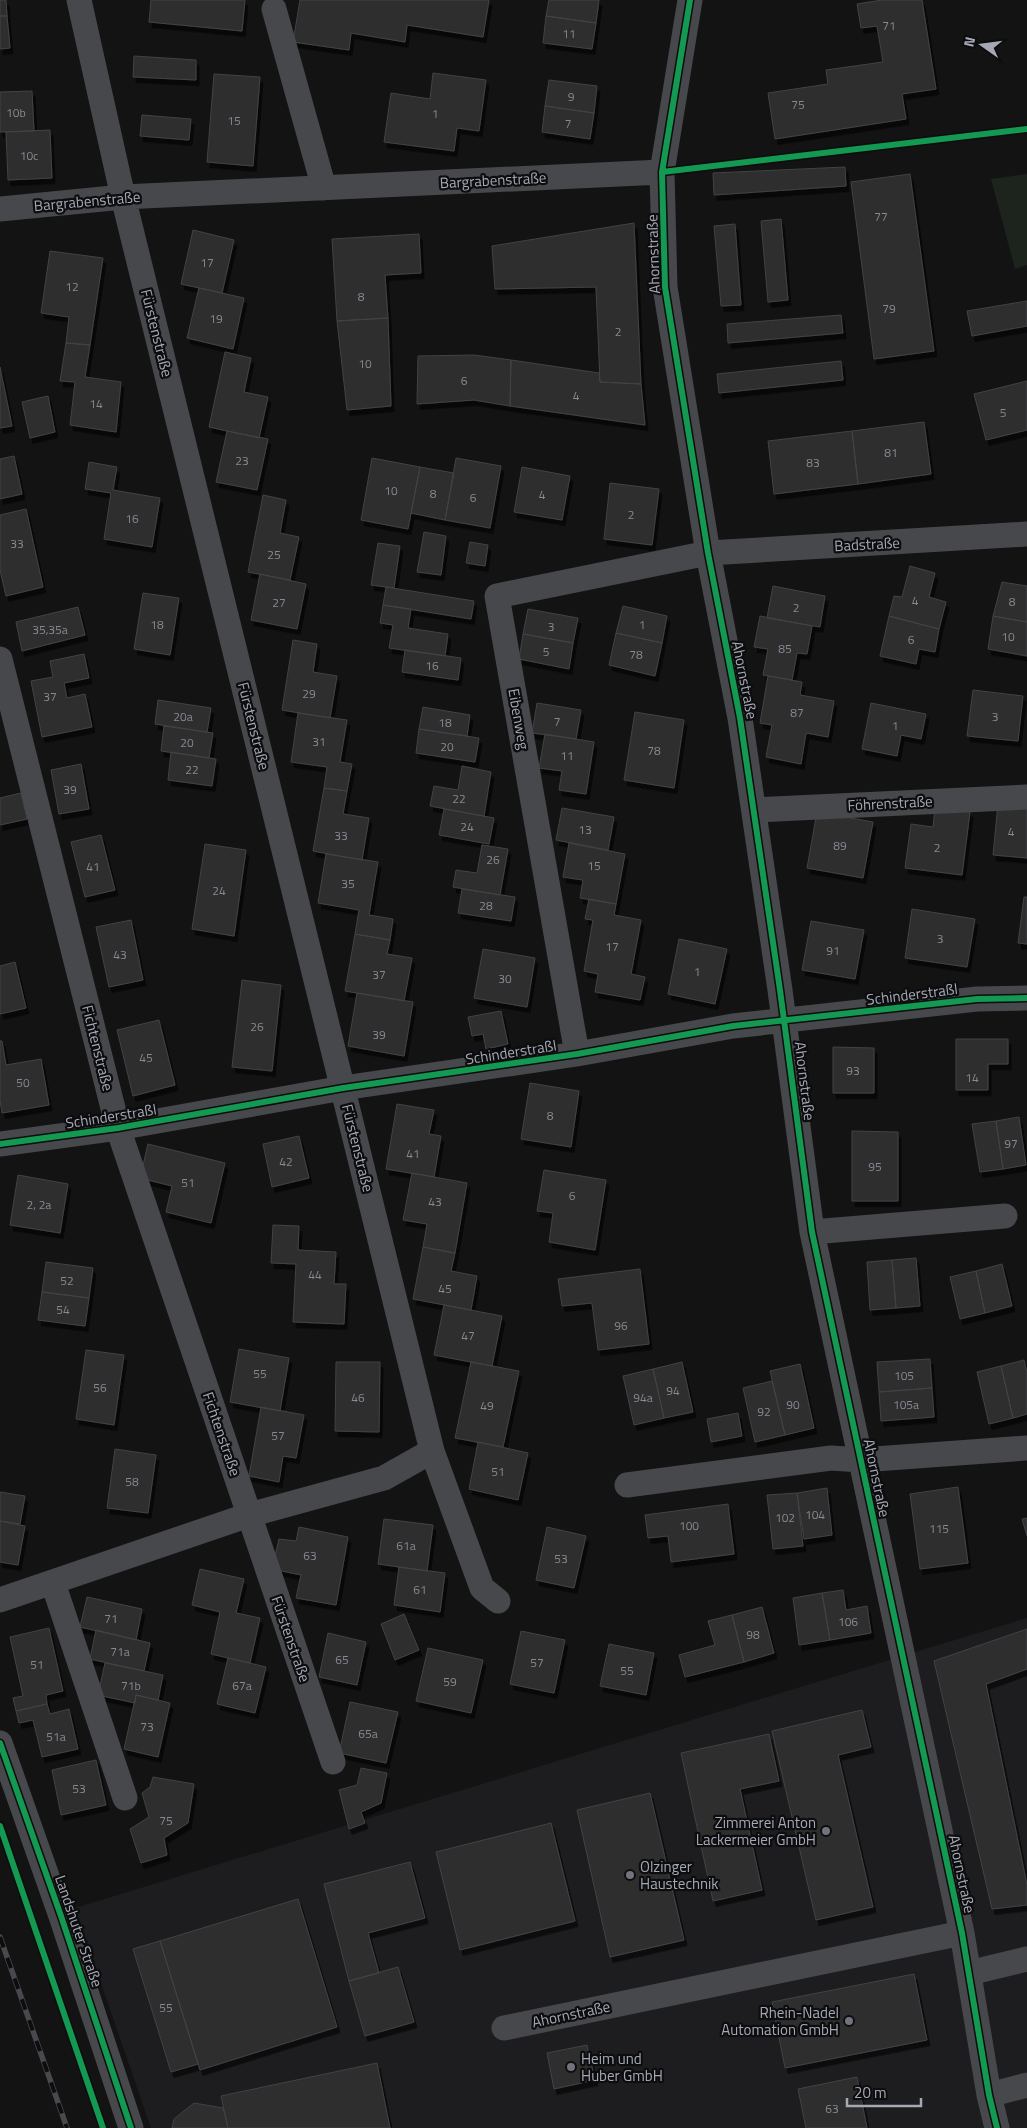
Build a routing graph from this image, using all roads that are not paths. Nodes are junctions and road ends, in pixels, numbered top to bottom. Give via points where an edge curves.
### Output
1 (79, 0) edge
2 (690, 0) edge
3 (274, 9) dead end
4 (662, 172) junction
5 (324, 188) junction
6 (123, 196) junction
7 (0, 209) edge
8 (1027, 534) edge
9 (708, 553) junction
10 (0, 659) edge
11 (1027, 797) edge
12 (754, 810) junction
13 (1027, 998) edge
14 (784, 1021) junction
15 (577, 1054) junction
16 (343, 1088) junction
17 (118, 1128) junction
18 (0, 1144) edge
19 (1005, 1216) dead end
20 (812, 1232) junction
21 (1027, 1448) edge
22 (432, 1451) junction
23 (860, 1460) junction
24 (627, 1485) dead end
25 (249, 1515) junction
26 (52, 1583) junction
27 (0, 1600) edge
28 (498, 1601) dead end
29 (0, 1744) edge
30 (333, 1762) dead end
31 (125, 1798) dead end
32 (962, 1932) junction
33 (1027, 1959) edge
34 (969, 1973) junction
35 (504, 2028) dead end
36 (1027, 2085) edge
37 (989, 2095) junction
38 (130, 2128) edge
39 (997, 2128) edge

1 - 6 street, Fürstenstraße
2 - 4 street, Ahornstraße
3 - 5 street
4 - 5 street, Bargrabenstraße
4 - 9 street, Ahornstraße via 665,287
5 - 6 street, Bargrabenstraße
6 - 7 street, Bargrabenstraße
6 - 16 street, Fürstenstraße
8 - 9 street, Badstraße
9 - 12 street, Ahornstraße
9 - 15 street, Eibenweg via 497,596
10 - 17 street, Fichtenstraße
11 - 12 street, Föhrenstraße
12 - 14 street, Ahornstraße
13 - 14 street, Schinderstraßl via 977,999
14 - 15 street, Schinderstraßl via 733,1026
14 - 20 street, Ahornstraße
15 - 16 street, Schinderstraßl
16 - 17 street, Schinderstraßl
16 - 22 street, Fürstenstraße
17 - 18 street, Schinderstraßl
17 - 25 street, Fichtenstraße
19 - 20 street
20 - 23 street, Ahornstraße
21 - 23 street, Ahornstraße
22 - 25 street via 384,1478
22 - 28 street, Fürstenstraße via 482,1588
23 - 24 street, Ahornstraße via 831,1458
23 - 32 street, Ahornstraße
25 - 26 street
25 - 30 street, Fürstenstraße
26 - 27 street
26 - 31 street
29 - 38 street, Landshuter Straße via 61,1916
32 - 34 street, Ahornstraße
32 - 35 street, Ahornstraße
33 - 34 street
34 - 37 street, Ahornstraße
36 - 37 street
37 - 39 street, Ahornstraße

